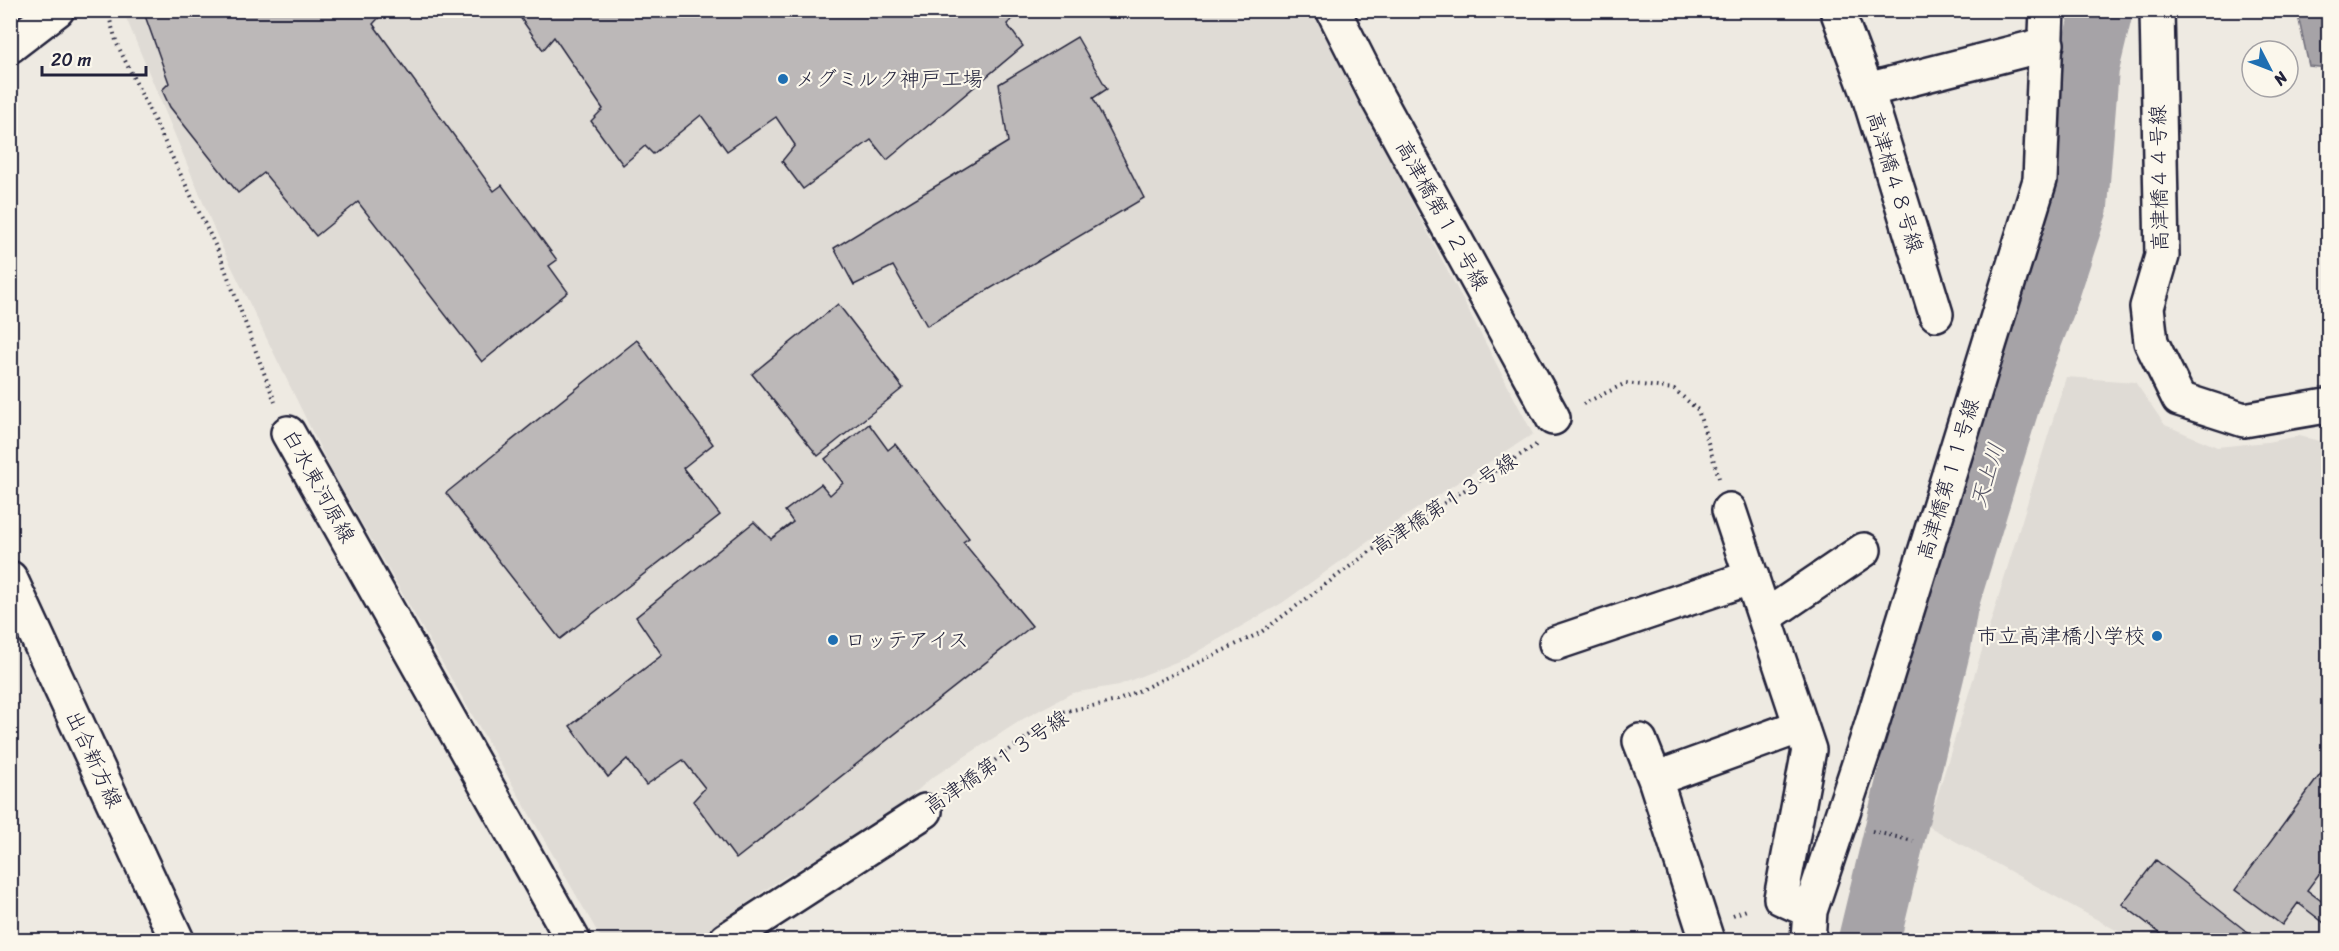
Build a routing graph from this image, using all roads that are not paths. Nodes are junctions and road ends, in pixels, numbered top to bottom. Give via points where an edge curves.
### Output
1 (57, 10) edge
2 (1333, 10) edge
3 (1837, 10) edge
4 (2047, 10) edge
5 (2157, 10) edge
6 (2047, 44) junction
7 (10, 46) edge
8 (1867, 90) junction
9 (1936, 314) dead end
10 (2327, 406) edge
11 (1553, 418) road end
12 (288, 433) road end
13 (1729, 510) road end
14 (1864, 550) dead end
15 (1752, 577) junction
16 (10, 578) edge
17 (1765, 616) junction
18 (1556, 643) dead end
19 (1801, 726) junction
20 (1640, 741) dead end
21 (1655, 779) junction
22 (925, 811) road end
23 (1799, 916) edge
24 (1704, 933) edge
25 (177, 940) edge
26 (573, 940) edge
27 (726, 940) edge

1 - 7 street
2 - 11 street, 高津橋第１２号線
3 - 8 street
4 - 6 street, 高津橋第１１号線
5 - 10 street, 高津橋４４号線 via 2162,256 2147,307 2151,342 2179,399 2244,420
6 - 8 street, 高津橋４８号線
6 - 23 street, 高津橋第１１号線 via 2040,180 1870,732 1839,823
8 - 9 street, 高津橋４８号線
12 - 26 street, 白水東河原線
13 - 15 street
14 - 17 street
15 - 17 street
15 - 18 street
16 - 25 street, 出合新方線
17 - 19 street
19 - 21 street
19 - 23 street via 1809,750
20 - 21 street
21 - 24 street
22 - 27 street, 高津橋第１３号線

